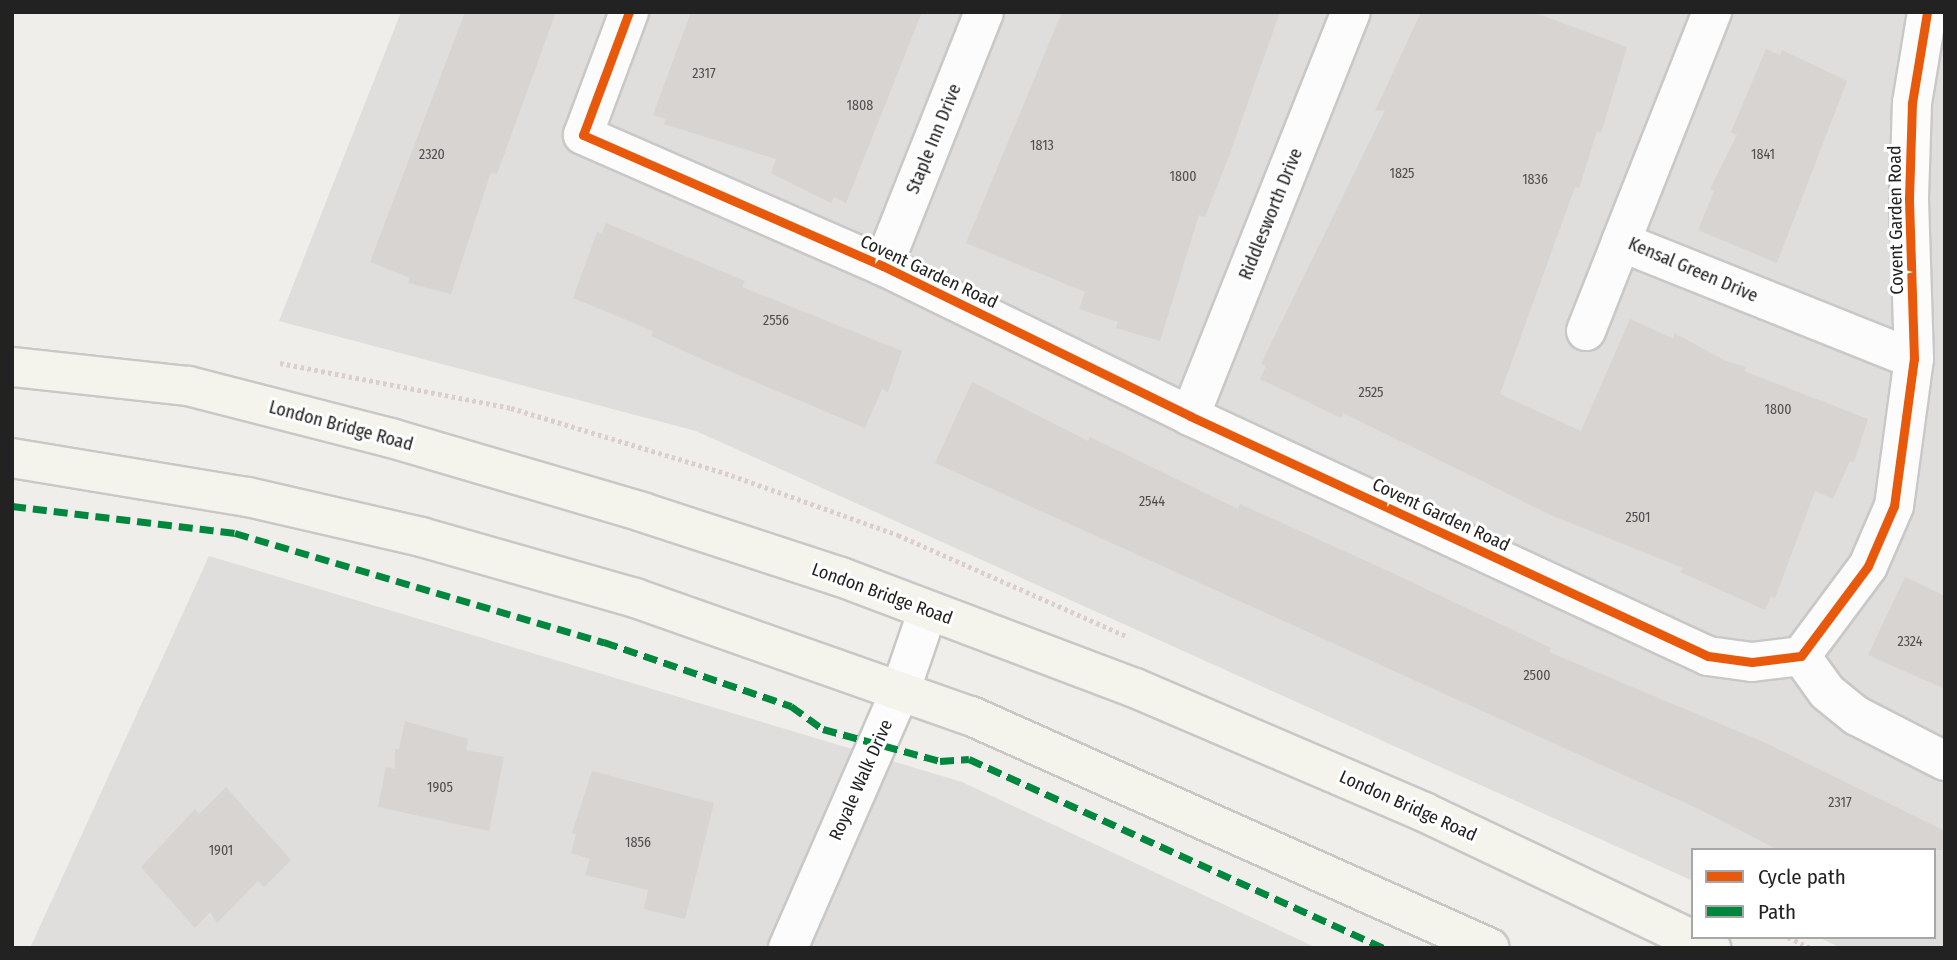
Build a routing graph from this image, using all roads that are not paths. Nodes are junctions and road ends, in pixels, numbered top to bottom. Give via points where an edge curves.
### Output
1 (629, 12) edge
2 (984, 12) edge
3 (1351, 12) edge
4 (1712, 12) edge
5 (1927, 12) edge
6 (1621, 243) junction
7 (883, 266) junction
8 (1586, 331) dead end
9 (1914, 359) junction
10 (12, 367) edge
11 (1190, 416) junction
12 (12, 458) edge
13 (928, 610) junction
14 (1801, 656) junction
15 (901, 690) junction
16 (1945, 761) edge
17 (1691, 939) edge
18 (1691, 939) edge
19 (789, 948) edge
20 (1490, 948) edge
21 (1711, 948) edge

1 - 7 street, Covent Garden Road via 583,135
2 - 7 street, Staple Inn Drive
3 - 11 street, Riddlesworth Drive
4 - 6 street, Kensal Green Drive
5 - 9 street, Covent Garden Road via 1912,103
6 - 8 street
6 - 9 street, Kensal Green Drive
7 - 11 street, Covent Garden Road
9 - 14 street, Covent Garden Road via 1894,506 1868,566
10 - 13 main road, London Bridge Road via 188,386 391,438 642,512
11 - 14 street, Covent Garden Road via 1708,656 1752,662
12 - 15 main road via 248,497 421,537 635,598
13 - 15 street, Royale Walk Drive
13 - 18 main road, London Bridge Road via 1135,688 1286,752
14 - 16 street via 1827,692 1857,716
15 - 19 street, Royale Walk Drive
15 - 20 main road via 984,722
17 - 21 main road, London Bridge Road

